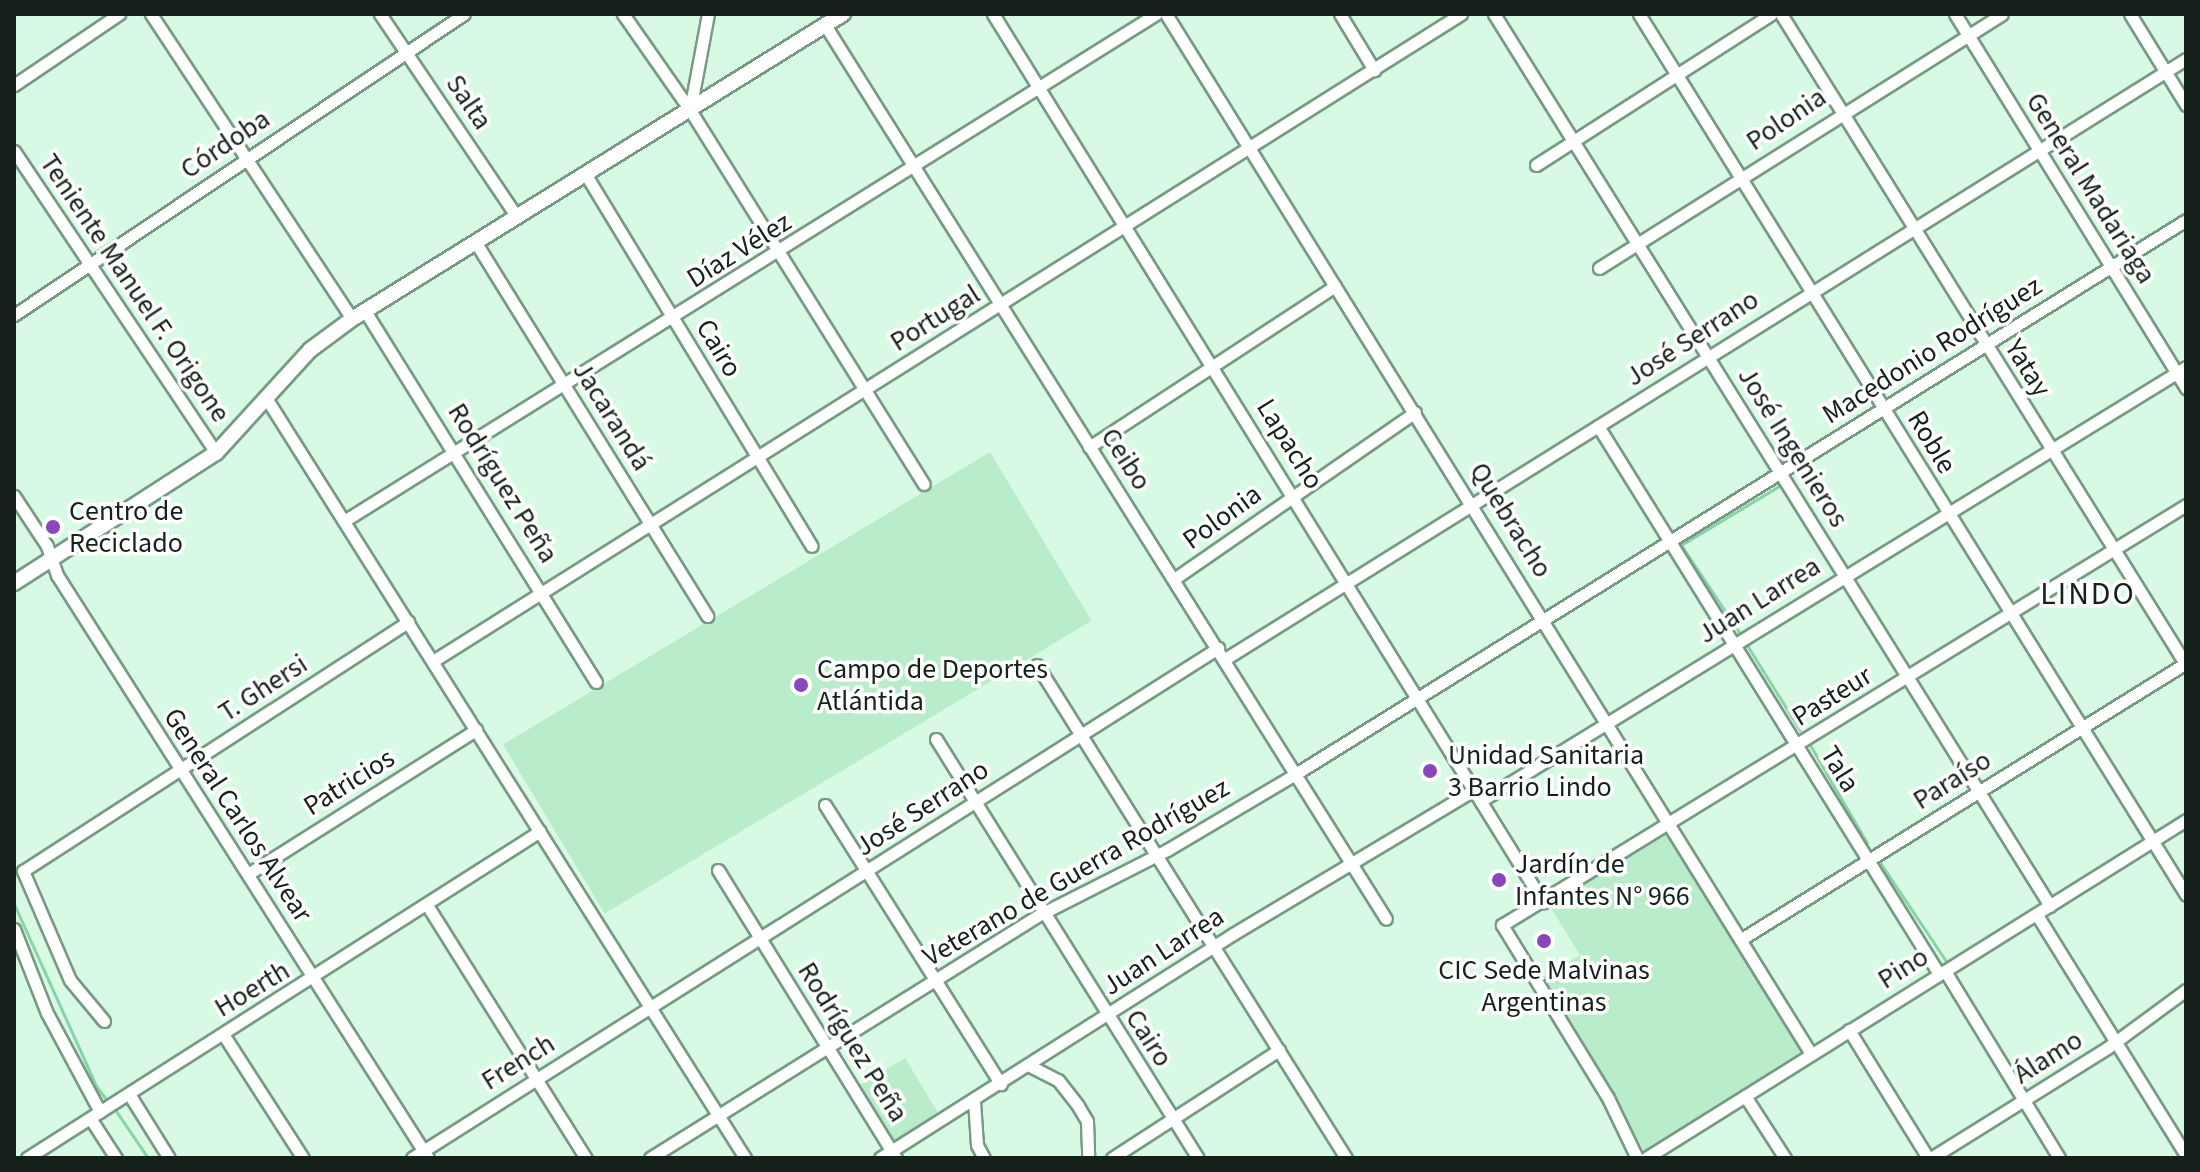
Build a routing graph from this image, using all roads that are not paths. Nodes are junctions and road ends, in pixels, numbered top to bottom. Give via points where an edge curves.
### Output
1 (119, 14) edge
2 (151, 14) edge
3 (380, 14) edge
4 (464, 14) edge
5 (623, 14) edge
6 (708, 14) edge
7 (842, 14) edge
8 (993, 14) edge
9 (1156, 14) edge
10 (1166, 14) edge
11 (1340, 14) edge
12 (1461, 14) edge
13 (1494, 14) edge
14 (1639, 14) edge
15 (1771, 14) edge
16 (1781, 14) edge
17 (1955, 14) edge
18 (2002, 14) edge
19 (2130, 14) edge
20 (825, 25) junction
21 (1968, 35) junction
22 (406, 52) junction
23 (2186, 59) edge
24 (1374, 70) junction
25 (2165, 72) junction
26 (1676, 73) junction
27 (14, 85) edge
28 (1040, 88) junction
29 (2186, 105) edge
30 (690, 110) junction
31 (1840, 111) junction
32 (1574, 141) junction
33 (1250, 147) junction
34 (2039, 150) junction
35 (14, 151) edge
36 (246, 158) junction
37 (1536, 165) dead end
38 (913, 168) junction
39 (586, 175) junction
40 (1741, 179) junction
41 (517, 217) junction
42 (2186, 220) edge
43 (1913, 225) junction
44 (1126, 228) junction
45 (476, 243) junction
46 (1636, 243) junction
47 (779, 252) junction
48 (89, 265) junction
49 (2112, 267) junction
50 (1599, 268) dead end
51 (1335, 286) junction
52 (1810, 290) junction
53 (999, 305) junction
54 (365, 311) junction
55 (14, 315) edge
56 (352, 319) junction
57 (674, 319) junction
58 (1986, 346) junction
59 (1708, 356) junction
60 (1212, 365) junction
61 (2182, 370) edge
62 (565, 387) junction
63 (2186, 388) edge
64 (865, 390) junction
65 (268, 401) junction
66 (1884, 408) junction
67 (1415, 412) junction
68 (1598, 426) junction
69 (1089, 447) junction
70 (2050, 448) junction
71 (455, 452) junction
72 (216, 453) junction
73 (758, 458) junction
74 (1781, 471) junction
75 (924, 484) dead end
76 (1292, 494) junction
77 (14, 496) edge
78 (1471, 504) junction
79 (2186, 505) edge
80 (1946, 512) junction
81 (344, 521) junction
82 (651, 525) junction
83 (1671, 541) junction
84 (812, 546) dead end
85 (2112, 550) junction
86 (51, 560) junction
87 (1845, 574) junction
88 (1174, 579) junction
89 (1347, 581) junction
90 (14, 583) edge
91 (544, 593) junction
92 (2010, 613) junction
93 (707, 616) dead end
94 (1544, 617) junction
95 (408, 622) junction
96 (1734, 644) junction
97 (1218, 648) junction
98 (1225, 659) junction
99 (433, 661) junction
100 (2186, 664) edge
101 (1037, 665) dead end
102 (1908, 677) junction
103 (596, 682) dead end
104 (1417, 695) junction
105 (1608, 722) junction
106 (2081, 728) junction
107 (476, 730) junction
108 (1081, 736) junction
109 (936, 739) dead end
110 (1797, 746) junction
111 (179, 770) junction
112 (1297, 773) junction
113 (1979, 792) junction
114 (1478, 794) junction
115 (974, 802) junction
116 (825, 805) dead end
117 (2186, 820) edge
118 (1671, 823) junction
119 (540, 831) junction
120 (2152, 841) junction
121 (1156, 853) junction
122 (1868, 859) junction
123 (1351, 862) junction
124 (718, 870) dead end
125 (867, 872) junction
126 (248, 874) junction
127 (2186, 895) edge
128 (1543, 902) junction
129 (427, 905) junction
130 (2050, 906) junction
131 (1041, 914) junction
132 (2037, 915) junction
133 (1386, 919) dead end
134 (14, 929) edge
135 (1743, 938) junction
136 (761, 940) junction
137 (1216, 948) junction
138 (1942, 972) junction
139 (316, 978) junction
140 (935, 980) junction
141 (2186, 990) edge
142 (650, 1007) junction
143 (1107, 1016) junction
144 (104, 1021) dead end
145 (1849, 1030) junction
146 (223, 1034) junction
147 (2116, 1038) junction
148 (827, 1047) junction
149 (1279, 1050) junction
150 (1811, 1054) junction
151 (1030, 1066) junction
152 (537, 1079) junction
153 (1001, 1084) junction
154 (1745, 1096) junction
155 (124, 1097) junction
156 (2024, 1100) junction
157 (974, 1101) junction
158 (98, 1113) junction
159 (718, 1116) junction
160 (1173, 1119) junction
161 (426, 1154) edge
162 (894, 1154) edge
163 (2186, 1155) edge
164 (1341, 1156) edge
165 (27, 1158) edge
166 (116, 1158) edge
167 (169, 1158) edge
168 (303, 1158) edge
169 (412, 1158) edge
170 (586, 1158) edge
171 (650, 1158) edge
172 (745, 1158) edge
173 (880, 1158) edge
174 (984, 1158) edge
175 (1088, 1158) edge
176 (1112, 1158) edge
177 (1198, 1158) edge
178 (1637, 1158) edge
179 (1646, 1158) edge
180 (1785, 1158) edge
181 (1929, 1158) edge
182 (2059, 1158) edge

1 - 27 street
2 - 36 street
3 - 22 street, Salta
4 - 22 street, Córdoba
5 - 30 street
6 - 30 street
7 - 20 main road
8 - 28 street, Lapacho
9 - 28 street, Díaz Vélez
10 - 33 street, Quebracho
11 - 24 street
12 - 24 street, Portugal
13 - 32 street, José Ingenieros
14 - 26 street, Roble
15 - 26 street
16 - 31 street, Yatay
17 - 21 street, General Madariaga
18 - 21 street, Polonia
19 - 25 street
20 - 30 main road
20 - 38 street, Ceibo
21 - 31 street, Polonia
21 - 34 street, General Madariaga
22 - 36 street, Córdoba
22 - 41 street, Salta
23 - 25 street, José Serrano
24 - 33 street, Portugal
25 - 29 street
25 - 34 street, José Serrano
26 - 32 street
26 - 40 street, Roble
28 - 38 street, Díaz Vélez
28 - 44 street, Lapacho
30 - 39 main road
30 - 47 street
31 - 40 street, Polonia
31 - 43 street, Yatay
32 - 37 street
32 - 46 street, José Ingenieros
33 - 44 street, Portugal
33 - 51 street, Quebracho
34 - 43 street, José Serrano
34 - 49 street, General Madariaga
35 - 48 street, Teniente Manuel F. Origone
36 - 48 street, Córdoba
36 - 56 street
38 - 47 street, Díaz Vélez
38 - 53 street, Ceibo
39 - 41 main road
39 - 57 street, Cairo
40 - 46 street, Polonia
40 - 52 street, Roble
41 - 45 main road
42 - 49 street, Macedonio Rodríguez
43 - 52 street, José Serrano
43 - 58 street, Yatay
44 - 53 street, Portugal
44 - 60 street, Lapacho
45 - 54 main road
45 - 62 street, Jacarandá
46 - 50 street, Polonia
46 - 59 street, José Ingenieros
47 - 57 street, Díaz Vélez
47 - 64 street
48 - 55 street, Córdoba
48 - 72 street, Teniente Manuel F. Origone
49 - 58 street, Macedonio Rodríguez
49 - 61 street, General Madariaga
51 - 60 street
51 - 67 street, Quebracho
52 - 59 street, José Serrano
52 - 66 street, Roble
53 - 64 street, Portugal
53 - 69 street, Ceibo
54 - 56 main road
54 - 71 street, Rodríguez Peña
56 - 65 main road via 310,350
57 - 62 street, Díaz Vélez
57 - 73 street, Cairo
58 - 66 street, Macedonio Rodríguez
58 - 70 street, Yatay
59 - 68 street, José Serrano
59 - 74 street, José Ingenieros
60 - 69 street
60 - 76 street, Lapacho
61 - 63 street, General Madariaga
61 - 70 street, Juan Larrea
62 - 71 street, Díaz Vélez
62 - 82 street, Jacarandá
64 - 73 street, Portugal
64 - 75 street
65 - 72 main road
65 - 81 street
66 - 74 street, Macedonio Rodríguez
66 - 80 street, Roble
67 - 76 street, Polonia
67 - 78 street, Quebracho
68 - 78 street, José Serrano
68 - 83 street, Tala
69 - 88 street, Ceibo
70 - 80 street, Juan Larrea
70 - 85 street, Yatay
71 - 81 street, Díaz Vélez
71 - 91 street, Rodríguez Peña
72 - 86 main road
73 - 82 street, Portugal
73 - 84 street, Cairo
74 - 83 street, Macedonio Rodríguez
74 - 87 street, José Ingenieros
76 - 88 street, Polonia
76 - 89 street, Lapacho
77 - 86 street, General Carlos Alvear
78 - 89 street, José Serrano
78 - 94 street, Quebracho
79 - 85 street, Pasteur
80 - 87 street, Juan Larrea
80 - 92 street, Roble
81 - 95 street
82 - 91 street, Portugal
82 - 93 street, Jacarandá
83 - 94 street, Macedonio Rodríguez
83 - 96 street, Tala
85 - 92 street, Pasteur
85 - 100 street, Yatay
86 - 90 main road
86 - 111 street, General Carlos Alvear
87 - 96 street, Juan Larrea
87 - 102 street, José Ingenieros
88 - 97 street, Ceibo
89 - 98 street, José Serrano
89 - 104 street, Lapacho
91 - 99 street, Portugal
91 - 103 street, Rodríguez Peña
92 - 102 street, Pasteur
92 - 106 street, Roble
94 - 104 street, Macedonio Rodríguez
94 - 105 street, Quebracho
95 - 99 street
95 - 111 street, T. Ghersi
96 - 105 street, Juan Larrea
96 - 110 street, Tala
97 - 98 street, Ceibo
97 - 108 street, José Serrano
98 - 112 street, Ceibo
99 - 107 street
100 - 106 street, Paraíso
101 - 108 street
102 - 110 street, Pasteur
102 - 113 street, José Ingenieros
104 - 112 street, Veterano de Guerra Rodríguez
104 - 114 street, Lapacho
105 - 114 street, Juan Larrea
105 - 118 street, Quebracho
106 - 113 street, Paraíso
106 - 120 street, Roble
107 - 119 street
107 - 126 street, Patricios
108 - 115 street, José Serrano
108 - 121 street
109 - 115 street, Cairo
110 - 118 street, Pasteur
110 - 122 street, Tala
111 - 126 street, General Carlos Alvear
111 - 144 street, T. Ghersi via 23,871 70,980
112 - 121 street, Veterano de Guerra Rodríguez
112 - 123 street, Ceibo
113 - 122 street, Paraíso
113 - 130 street, José Ingenieros
114 - 123 street, Juan Larrea
114 - 128 street, Lapacho
115 - 125 street, José Serrano
115 - 131 street, Cairo
116 - 125 street
117 - 120 street, Pino
118 - 128 street, Pasteur
118 - 135 street, Quebracho
119 - 129 street, Hoerth
119 - 142 street
120 - 127 street, Roble
120 - 130 street, Pino
121 - 131 street, Veterano de Guerra Rodríguez
121 - 137 street
122 - 135 street, Paraíso
122 - 138 street, Tala
123 - 133 street, Ceibo
123 - 137 street, Juan Larrea
124 - 136 street, Rodríguez Peña
125 - 136 street, José Serrano
125 - 140 street
126 - 139 street, General Carlos Alvear
128 - 178 street, Pasteur via 1502,925 1608,1098
129 - 139 street, Hoerth
129 - 152 street
130 - 132 street, Pino
131 - 140 street, Veterano de Guerra Rodríguez
131 - 143 street, Cairo
132 - 138 street, Pino
132 - 147 street
134 - 158 street via 47,1013
135 - 150 street, Quebracho
136 - 142 street, José Serrano
136 - 148 street, Rodríguez Peña
137 - 143 street, Juan Larrea
137 - 149 street
138 - 145 street, Pino
138 - 156 street, Tala
139 - 146 street, Hoerth
139 - 161 street, General Carlos Alvear
140 - 148 street, Veterano de Guerra Rodríguez
140 - 153 street
141 - 147 street, Álamo
142 - 152 street, French
142 - 159 street
143 - 151 street, Juan Larrea
143 - 160 street, Cairo
145 - 150 street, Pino
145 - 181 street
146 - 155 street, Hoerth
146 - 168 street
147 - 156 street, Álamo
147 - 163 street
148 - 159 street, Veterano de Guerra Rodríguez
148 - 162 street, Rodríguez Peña
149 - 160 street
149 - 164 street
150 - 154 street, Pino
151 - 153 street, Juan Larrea
151 - 175 street via 1058,1080 1078,1106 1087,1121
152 - 161 street, French
152 - 170 street
153 - 157 street, Juan Larrea
154 - 179 street, Pino
154 - 180 street
155 - 158 street, Hoerth
155 - 167 street
156 - 181 street, Álamo
156 - 182 street, Tala
157 - 162 street, Juan Larrea
157 - 174 street via 976,1137
158 - 165 street, Hoerth
158 - 166 street
159 - 171 street, Veterano de Guerra Rodríguez
159 - 172 street
160 - 176 street
160 - 177 street, Cairo
161 - 169 street, French
162 - 173 street, Juan Larrea

